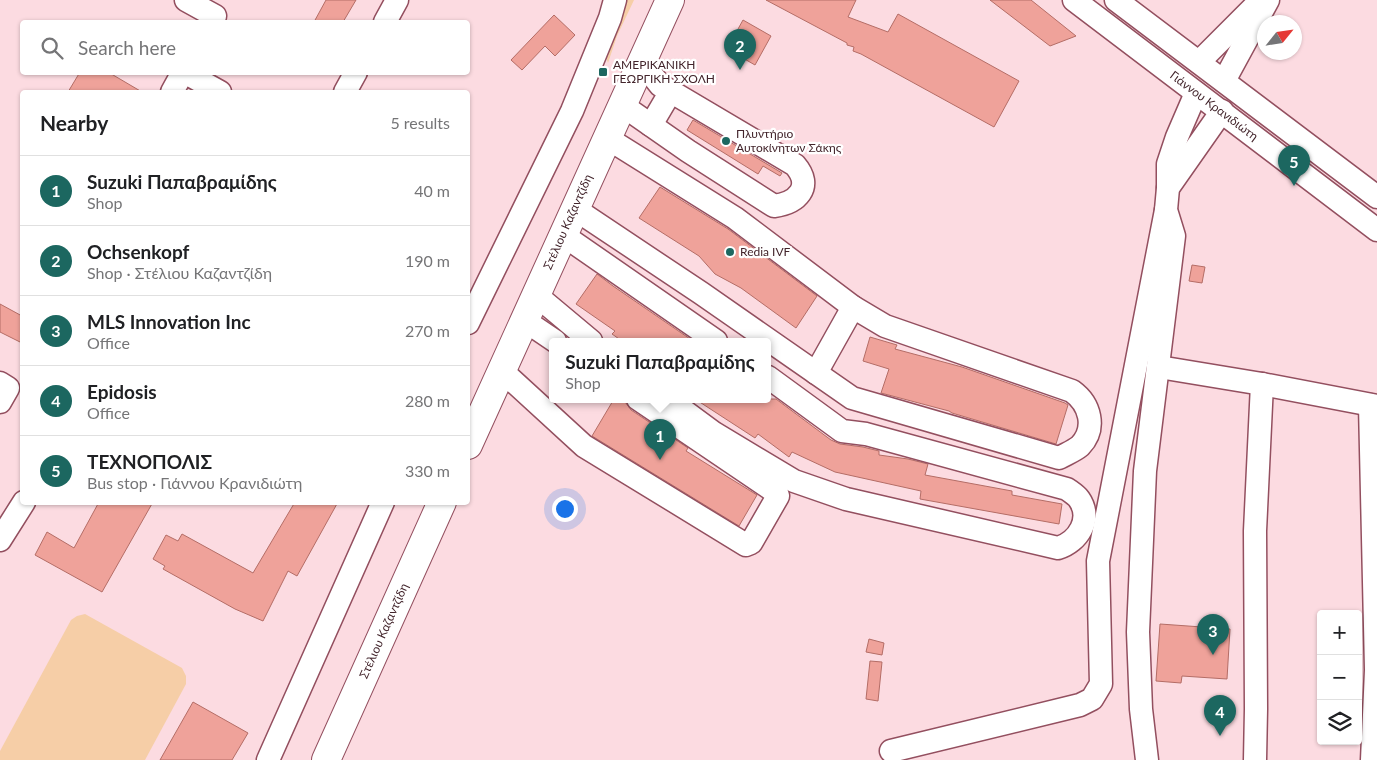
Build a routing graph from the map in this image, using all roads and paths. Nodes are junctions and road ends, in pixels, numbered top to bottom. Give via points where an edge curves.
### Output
1 (186, 0) edge
2 (397, 0) edge
3 (615, 0) edge
4 (670, 0) edge
5 (1074, 0) edge
6 (1116, 0) edge
7 (1260, 0) edge
8 (1268, 0) edge
9 (217, 13) edge
10 (386, 20) edge
11 (1199, 62) junction
12 (639, 67) junction
13 (182, 75) edge
14 (189, 75) edge
15 (354, 75) edge
16 (1224, 81) junction
17 (665, 88) junction
18 (173, 90) edge
19 (216, 90) edge
20 (346, 90) edge
21 (1196, 93) junction
22 (622, 105) junction
23 (1222, 111) junction
24 (651, 125) junction
25 (607, 138) junction
26 (1377, 197) edge
27 (1167, 199) junction
28 (574, 209) junction
29 (1377, 230) edge
30 (563, 235) junction
31 (536, 295) junction
32 (853, 307) junction
33 (470, 319) edge
34 (524, 320) junction
35 (550, 338) edge
36 (587, 338) edge
37 (712, 338) edge
38 (766, 338) edge
39 (771, 342) edge
40 (1159, 367) junction
41 (501, 370) junction
42 (816, 373) junction
43 (771, 379) edge
44 (0, 383) edge
45 (1262, 384) junction
46 (0, 402) edge
47 (644, 403) edge
48 (673, 403) edge
49 (1373, 405) edge
50 (470, 440) edge
51 (22, 505) edge
52 (382, 505) edge
53 (441, 505) edge
54 (0, 540) edge
55 (891, 751) dead end
56 (268, 760) edge
57 (326, 760) edge
58 (1147, 760) edge
59 (1255, 760) edge
60 (1372, 760) edge

1 - 9 street
2 - 10 street
3 - 33 street via 572,111
4 - 12 main road, Στέλιου Καζαντζίδη
5 - 21 street, Γιάννου Κρανιδιώτη
6 - 11 street, Γιάννου Κρανιδιώτη
7 - 11 street
8 - 16 street
11 - 16 street, Γιάννου Κρανιδιώτη
12 - 17 street
12 - 22 main road, Στέλιου Καζαντζίδη
13 - 18 street
14 - 19 street
15 - 20 street
16 - 26 street, Γιάννου Κρανιδιώτη
17 - 24 street
17 - 24 street via 795,165 803,182 800,194 790,203 774,206
21 - 23 street, Γιάννου Κρανιδιώτη
21 - 27 street via 1168,164
22 - 24 street
22 - 25 main road, Στέλιου Καζαντζίδη
23 - 27 street
23 - 29 street, Γιάννου Κρανιδιώτη
25 - 28 main road, Στέλιου Καζαντζίδη
25 - 32 street via 735,218
27 - 40 street via 1174,236
27 - 55 street via 1098,561 1101,684 1092,699 1080,705
28 - 30 main road, Στέλιου Καζαντζίδη
28 - 38 street
30 - 31 main road, Στέλιου Καζαντζίδη
30 - 37 street
31 - 34 main road, Στέλιου Καζαντζίδη
31 - 36 street
32 - 42 street
32 - 42 street via 885,326 1072,391 1087,408 1090,424 1085,438 1076,449 1059,458 852,398
34 - 35 street
34 - 41 main road, Στέλιου Καζαντζίδη
39 - 42 street
40 - 45 street
40 - 58 street via 1145,471 1138,632 1140,709
41 - 47 street via 584,446 746,545 750,543 777,493
41 - 50 main road, Στέλιου Καζαντζίδη
43 - 48 street via 842,431 866,434 1067,489 1082,505 1082,529 1072,542 1058,548 846,499 794,481 714,433
44 - 46 street via 8,388
45 - 49 street
45 - 59 street via 1254,531
49 - 60 street via 1376,670
51 - 54 street
52 - 56 street
53 - 57 main road, Στέλιου Καζαντζίδη

